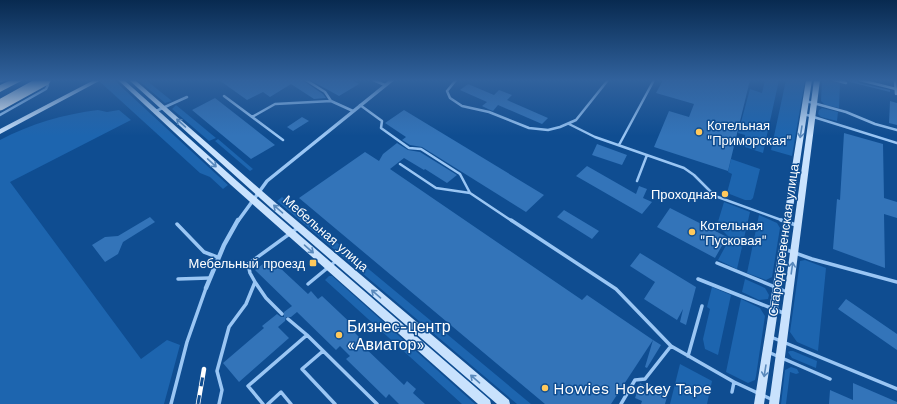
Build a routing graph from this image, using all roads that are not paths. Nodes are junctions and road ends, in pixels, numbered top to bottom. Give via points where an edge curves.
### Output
1 (11, 99) edge
2 (29, 99) edge
3 (62, 99) edge
4 (146, 99) edge
5 (150, 99) edge
6 (181, 99) edge
7 (228, 99) edge
8 (368, 99) edge
9 (453, 99) edge
10 (594, 99) edge
11 (644, 99) edge
12 (810, 99) edge
13 (811, 99) edge
14 (331, 101) joint
15 (810, 102) junction
16 (0, 105) edge
17 (360, 105) junction
18 (160, 110) junction
19 (353, 111) junction
20 (0, 115) edge
21 (808, 115) junction
22 (252, 117) junction
23 (569, 124) junction
24 (897, 130) edge
25 (0, 132) edge
26 (283, 140) dead end
27 (897, 143) edge
28 (619, 145) junction
29 (647, 155) junction
30 (400, 164) dead end
31 (637, 180) dead end
32 (470, 193) junction
33 (254, 195) junction
34 (788, 222) junction
35 (177, 224) dead end
36 (798, 225) junction
37 (299, 227) junction
38 (291, 233) junction
39 (784, 248) junction
40 (794, 252) junction
41 (217, 257) junction
42 (337, 260) junction
43 (717, 263) dead end
44 (329, 267) junction
45 (209, 278) junction
46 (178, 279) dead end
47 (698, 279) dead end
48 (256, 282) junction
49 (897, 282) edge
50 (308, 284) dead end
51 (206, 288) joint
52 (777, 288) junction
53 (789, 293) junction
54 (702, 306) dead end
55 (774, 309) junction
56 (282, 314) dead end
57 (786, 314) junction
58 (288, 319) dead end
59 (307, 335) junction
60 (770, 336) junction
61 (782, 342) junction
62 (671, 346) junction
63 (323, 351) junction
64 (768, 352) junction
65 (688, 356) junction
66 (780, 357) junction
67 (830, 379) dead end
68 (734, 382) junction
69 (897, 389) edge
70 (732, 392) dead end
71 (761, 394) junction
72 (774, 402) edge
73 (171, 404) edge
74 (219, 404) edge
75 (264, 404) edge
76 (268, 404) edge
77 (291, 404) edge
78 (335, 404) edge
79 (377, 404) edge
80 (486, 404) edge
81 (505, 404) edge
82 (621, 404) edge
83 (760, 404) edge

1 - 16 highway, bridge
2 - 20 lane
3 - 25 street
4 - 18 street, Мебельная улица
5 - 18 street, Мебельная улица
6 - 18 lane
7 - 22 lane
8 - 17 street
9 - 23 lane via 462,106 489,112 533,129 545,130
10 - 23 lane via 582,114
11 - 28 lane
12 - 15 street, Стародеревенская улица
13 - 15 street, Стародеревенская улица
14 - 19 lane
14 - 22 lane via 275,104
15 - 21 street, Стародеревенская улица
15 - 24 lane
17 - 19 street
17 - 32 lane via 382,122 381,128 409,148 422,149 460,174
18 - 33 street, Мебельная улица
19 - 33 street via 267,180
21 - 27 lane
21 -> 34 street, Стародеревенская улица
21 - 36 street, Стародеревенская улица
22 - 26 lane
23 - 28 lane
28 - 29 lane
29 - 31 lane
29 - 34 lane via 695,174 715,196
30 - 32 lane via 436,188
32 - 62 lane via 616,289
37 -> 33 street, Мебельная улица
33 - 38 street, Мебельная улица
33 - 41 street
34 - 36 lane
34 - 39 street, Стародеревенская улица
35 - 41 lane via 204,252
36 - 40 street, Стародеревенская улица
37 - 38 lane
37 - 42 street, Мебельная улица
38 -> 44 street, Мебельная улица
38 - 48 lane via 248,264
39 - 40 lane
39 - 52 street, Стародеревенская улица
40 - 49 lane
53 -> 40 street, Стародеревенская улица
41 - 45 street
42 - 44 lane
81 -> 42 street, Мебельная улица
43 - 52 lane
44 - 50 lane
44 - 80 street, Мебельная улица
45 - 46 lane
45 - 51 street
47 - 55 lane
48 - 56 lane via 266,298
48 - 74 lane via 246,304 229,328 217,371 222,390
51 - 73 lane via 187,342
52 - 53 lane
52 - 55 street, Стародеревенская улица
53 - 57 street, Стародеревенская улица
54 - 65 lane
55 - 57 lane
55 - 60 street, Стародеревенская улица
57 - 61 street, Стародеревенская улица
58 - 59 lane
59 - 63 lane
59 - 75 lane via 248,386
60 - 61 lane
60 - 64 street, Стародеревенская улица
61 - 66 street, Стародеревенская улица
61 - 69 lane
62 - 65 lane
62 - 82 lane via 645,379 635,380
63 - 78 lane via 302,370
63 - 79 lane
64 - 66 lane
64 -> 71 street, Стародеревенская улица
65 - 68 lane
66 - 67 lane
66 - 72 street, Стародеревенская улица
68 - 70 lane
68 - 71 lane
71 - 72 lane
71 - 83 street, Стародеревенская улица
76 - 77 lane via 281,392

